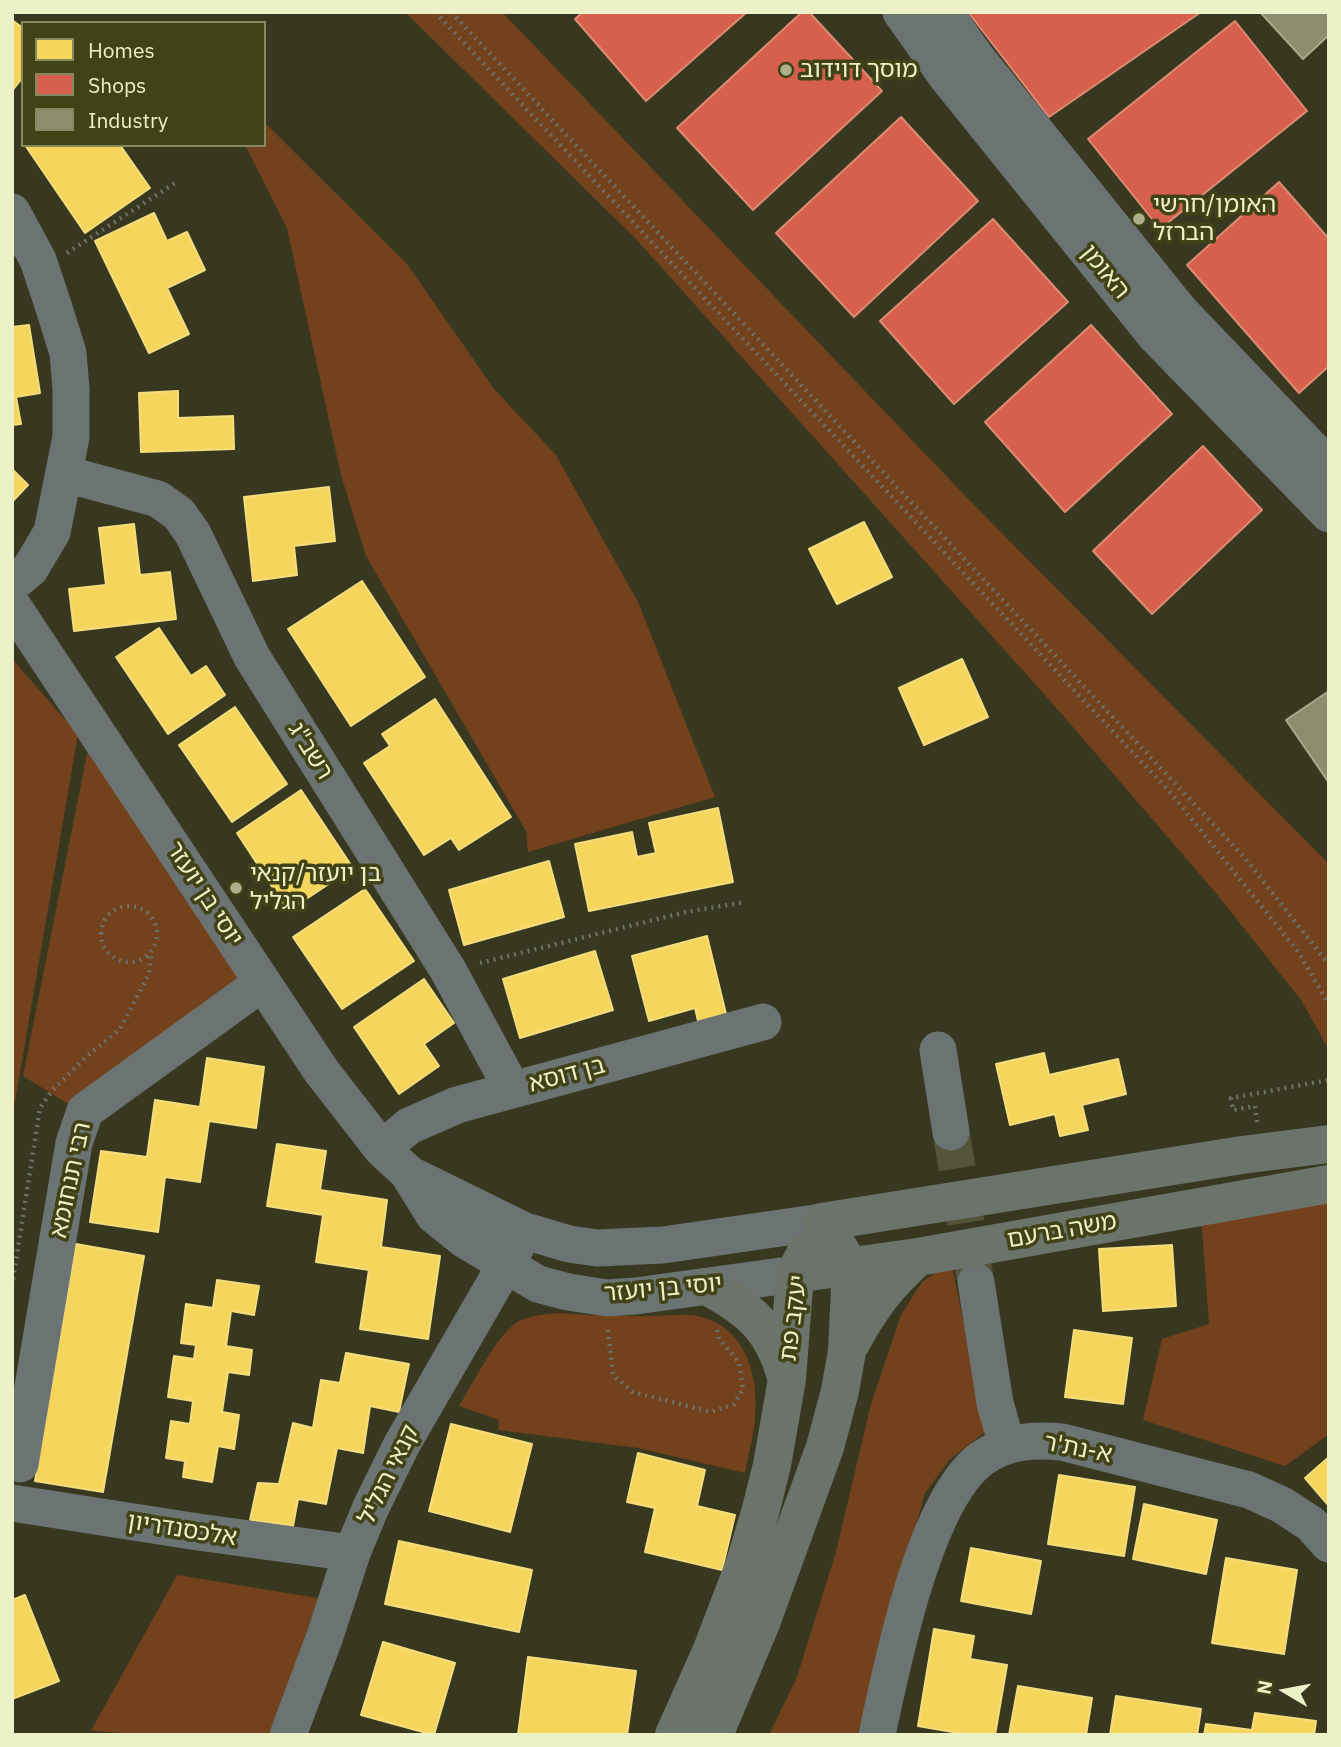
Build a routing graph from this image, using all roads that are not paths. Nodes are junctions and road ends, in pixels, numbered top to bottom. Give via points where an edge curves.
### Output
1 (901, 12) edge
2 (944, 12) edge
3 (12, 212) edge
4 (65, 474) junction
5 (1326, 484) edge
6 (12, 584) edge
7 (12, 605) edge
8 (262, 983) junction
9 (763, 1021) dead end
10 (938, 1050) dead end
11 (512, 1089) junction
12 (951, 1132) tunnel mouth
13 (1316, 1145) edge
14 (382, 1149) junction
15 (409, 1174) junction
16 (1321, 1185) edge
17 (821, 1222) junction
18 (525, 1231) junction
19 (918, 1257) junction
20 (505, 1266) junction
21 (851, 1267) junction
22 (794, 1275) junction
23 (976, 1282) tunnel mouth
24 (712, 1303) junction
25 (847, 1350) junction
26 (787, 1379) junction
27 (1007, 1445) junction
28 (20, 1465) dead end
29 (12, 1503) edge
30 (1329, 1544) edge
31 (352, 1553) junction
32 (288, 1735) edge
33 (674, 1735) edge
34 (714, 1735) edge
35 (877, 1735) edge

1 - 5 street, האומן via 947,77 1154,334
2 - 5 street, האומן via 1180,312
3 - 4 street via 38,260 68,353 71,437
4 - 6 street via 52,532 30,569
4 - 11 street, רשב"ג via 158,499 179,514 252,657 448,970
7 - 8 street, יוסי בן יועזר
8 - 14 street, יוסי בן יועזר
8 - 28 street, רבי תנחומא via 85,1111 74,1143
9 - 11 street, בן דוסא
10 - 12 street
11 - 14 street, בן דוסא via 457,1105 409,1126
13 - 17 main road, משה ברעם
14 - 15 street, יוסי בן יועזר
15 - 18 street, יוסי בן יועזר
15 - 20 street, יוסי בן יועזר via 434,1214
16 - 19 main road, משה ברעם
17 - 18 street, יוסי בן יועזר via 626,1248 569,1244
17 - 21 main road, יעקב פת
17 - 22 main road, יעקב פת
18 - 20 street, קנאי הגליל
19 - 21 main road, משה ברעם
19 - 25 main road via 872,1306
20 - 24 street, יוסי בן יועזר via 538,1284 568,1292
20 - 31 street, קנאי הגליל via 402,1444
21 - 22 main road, משה ברעם
21 - 25 main road
22 - 24 street, יוסי בן יועזר
22 - 26 main road, יעקב פת
23 - 27 street via 995,1403
24 - 26 main road via 749,1312 762,1325 776,1345
25 - 34 main road via 825,1447 761,1623
26 - 33 main road, יעקב פת via 772,1465 744,1566
27 - 30 street, א-נת'ר via 1035,1439 1062,1442 1249,1490 1282,1504 1311,1524
27 - 35 street, א-נת'ר via 981,1460 954,1489 930,1539 895,1651
29 - 31 street, אלכסנדריון
31 - 32 street, קנאי הגליל

